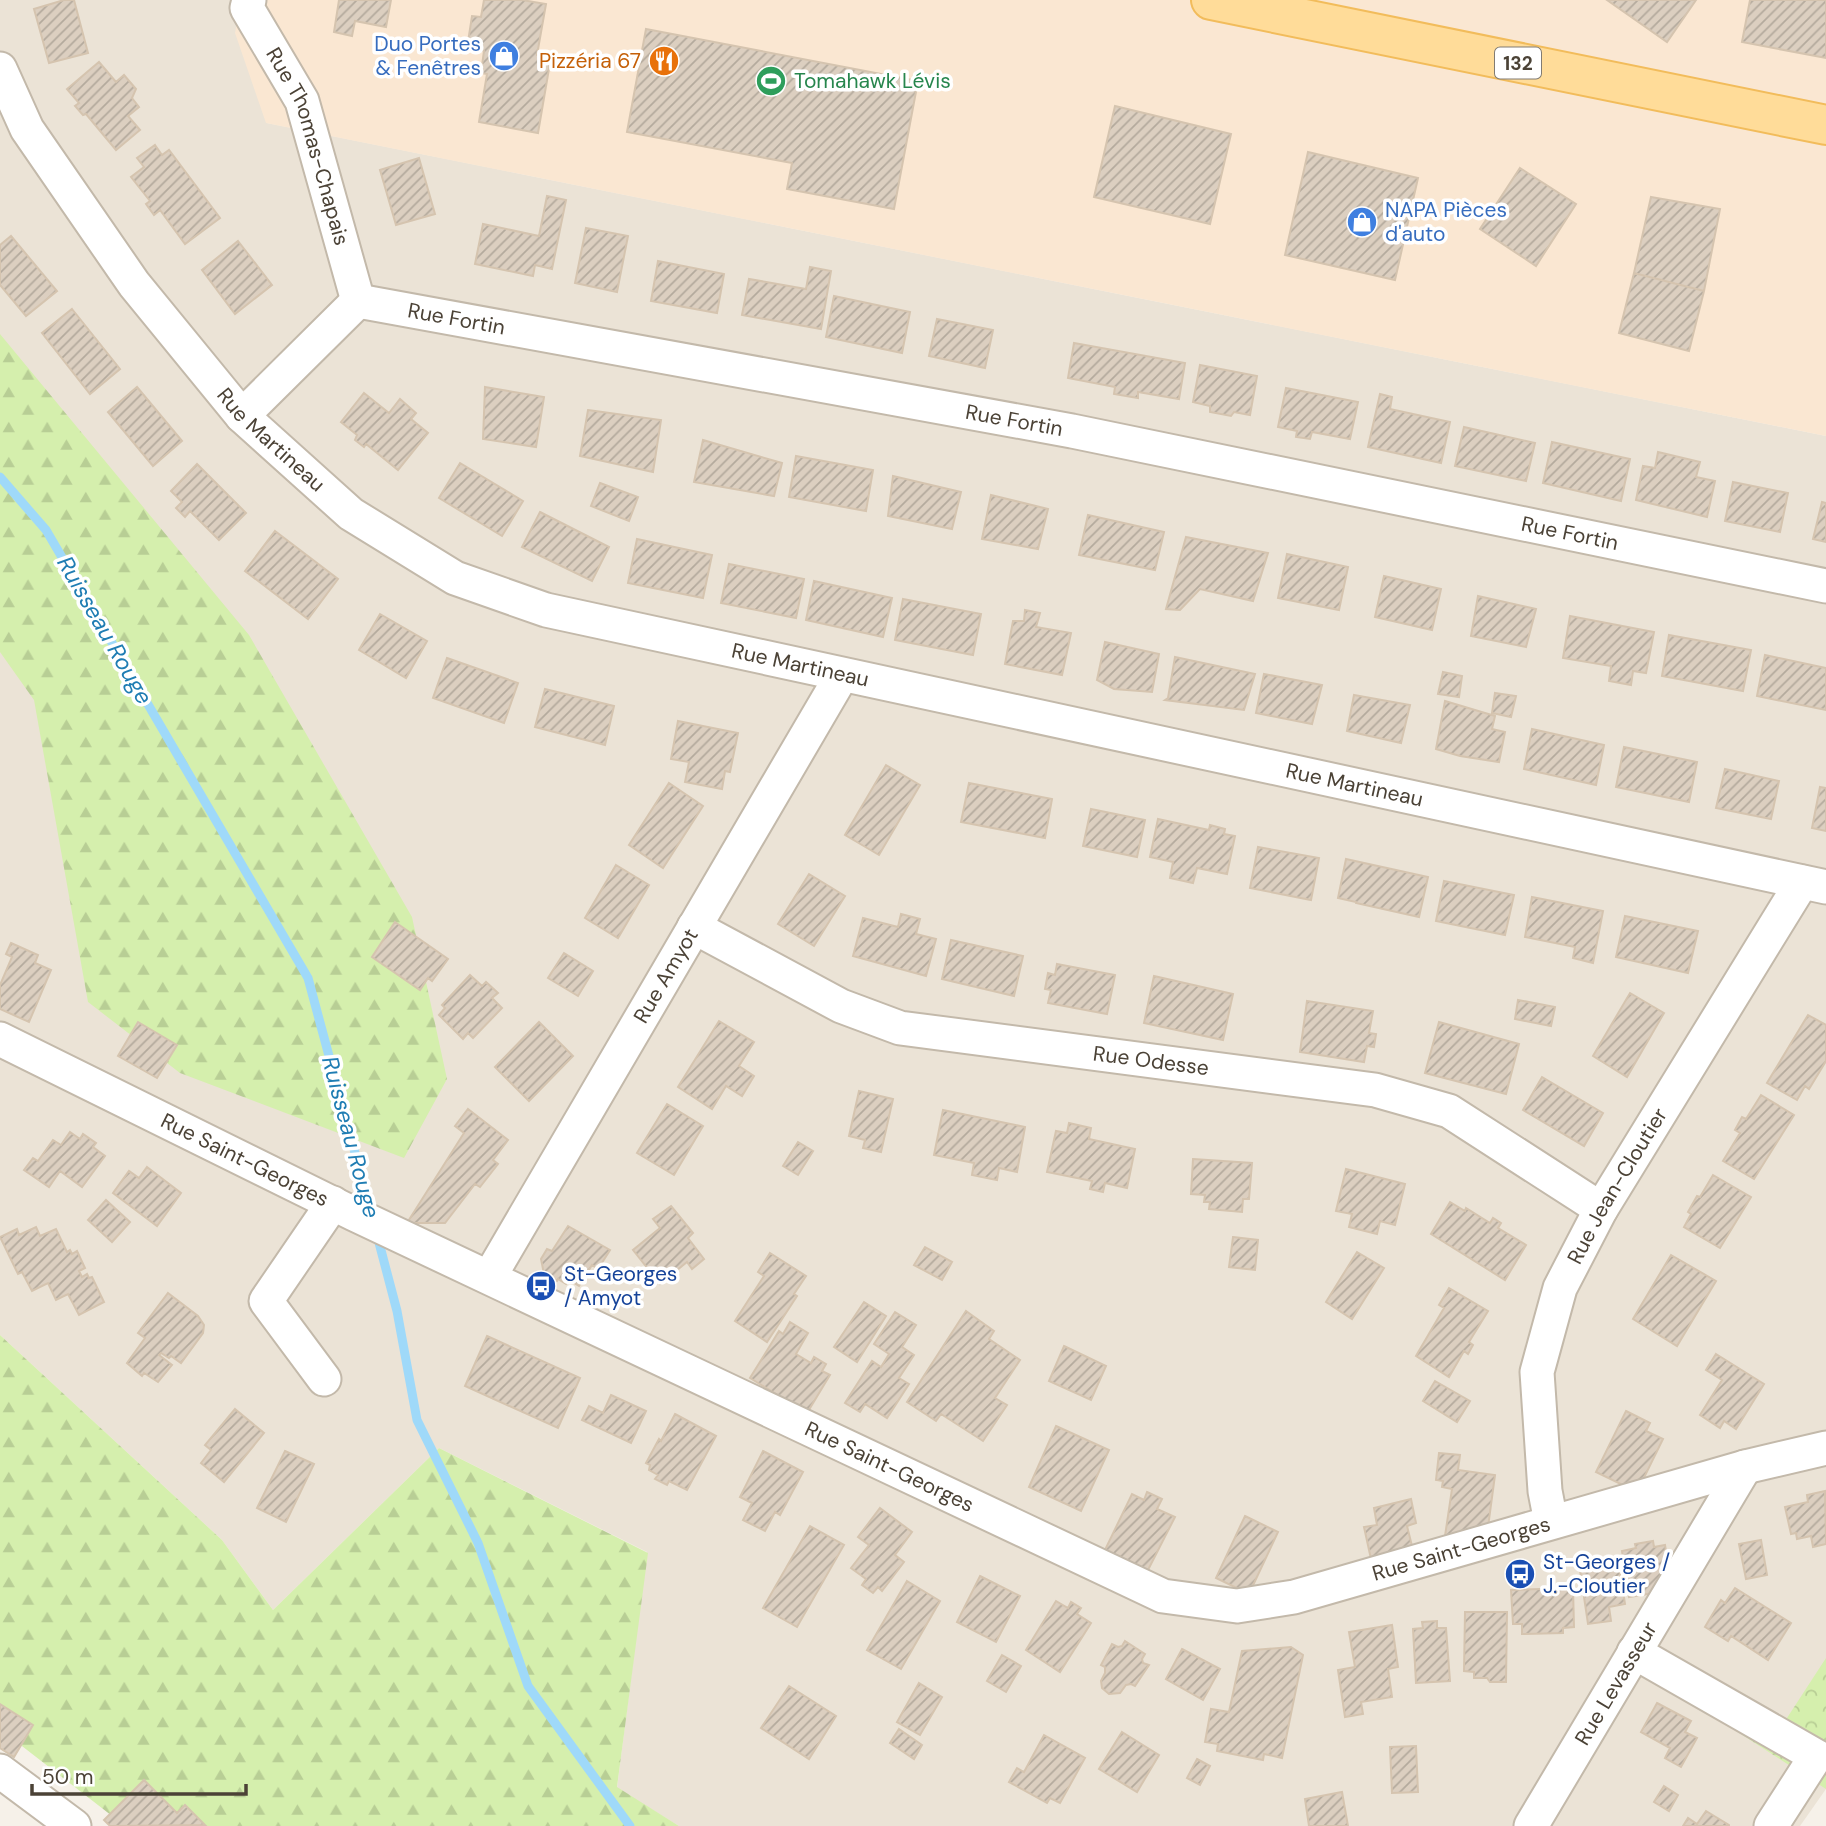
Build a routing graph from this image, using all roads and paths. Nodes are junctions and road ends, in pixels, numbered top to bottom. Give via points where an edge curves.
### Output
1 (249, 0) edge
2 (1211, 0) edge
3 (0, 69) edge
4 (1826, 125) edge
5 (358, 301) junction
6 (242, 416) junction
7 (1826, 586) edge
8 (842, 676) junction
9 (1814, 884) edge
10 (694, 927) junction
11 (0, 1039) edge
12 (333, 1203) junction
13 (1601, 1209) junction
14 (490, 1276) junction
15 (324, 1379) dead end
16 (1826, 1448) edge
17 (1745, 1467) junction
18 (1551, 1522) junction
19 (1634, 1652) junction
20 (0, 1771) edge
21 (74, 1826) edge
22 (1531, 1826) edge
23 (1772, 1826) edge

1 - 5 street, Rue Thomas-Chapais via 247,8 302,101
2 - 4 main road, 132
3 - 6 street, Rue Martineau via 27,129 134,284
5 - 6 street
5 - 7 street, Rue Fortin via 1072,431
6 - 8 street, Rue Martineau via 351,514 454,578 546,610
8 - 9 street, Rue Martineau
8 - 10 street, Rue Amyot
9 - 13 street, Rue Jean-Cloutier
10 - 13 street, Rue Odesse via 842,1006 900,1028 1375,1090 1449,1111
10 - 14 street, Rue Amyot
11 - 12 street, Rue Saint-Georges
12 - 14 street, Rue Saint-Georges
12 - 15 street via 265,1301
13 - 18 street, Rue Jean-Cloutier via 1560,1288 1537,1372
14 - 18 street, Rue Saint-Georges via 1163,1596 1237,1606 1294,1597
16 - 17 street, Rue Saint-Georges
17 - 18 street, Rue Saint-Georges
17 - 19 street, Rue Levasseur
19 - 22 street, Rue Levasseur
19 - 23 street via 1816,1756
20 - 21 street

